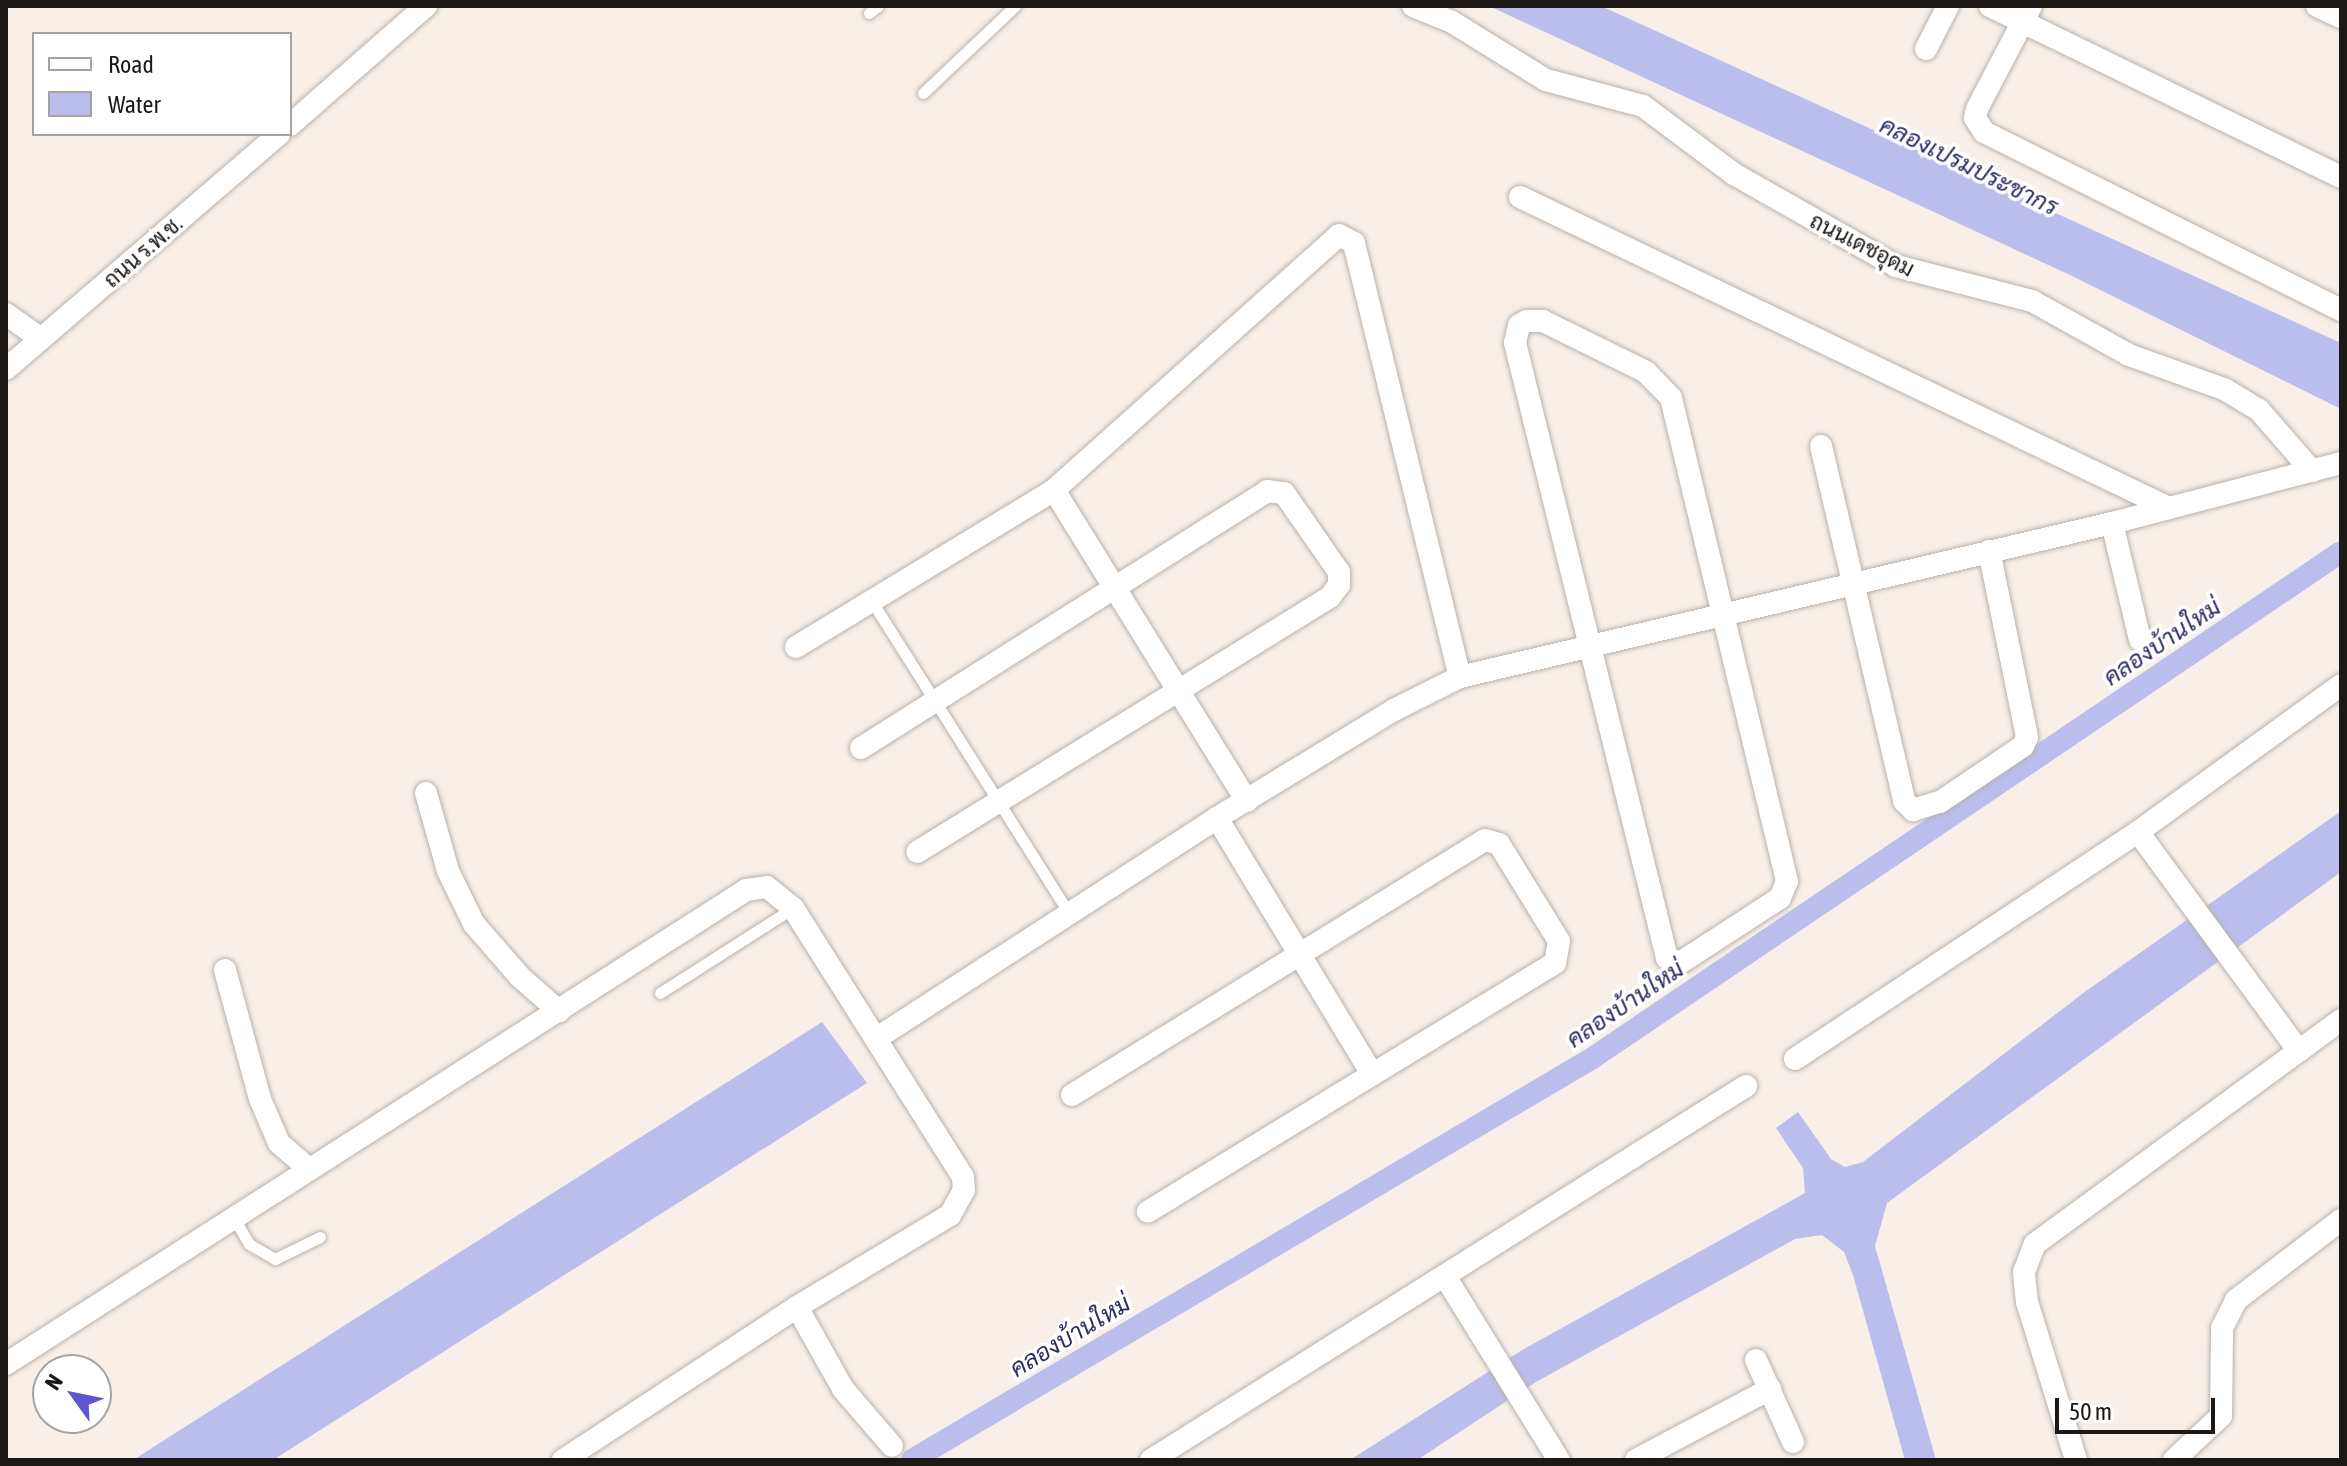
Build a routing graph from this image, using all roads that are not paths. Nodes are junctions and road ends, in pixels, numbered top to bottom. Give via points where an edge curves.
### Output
1 (426, 6) edge
2 (1015, 6) edge
3 (1413, 6) edge
4 (1948, 6) edge
5 (1990, 6) edge
6 (2317, 6) edge
7 (2027, 14) edge
8 (2341, 17) edge
9 (1926, 49) dead end
10 (923, 93) dead end
11 (292, 123) edge
12 (277, 136) edge
13 (2341, 177) edge
14 (1520, 197) dead end
15 (2341, 310) edge
16 (6, 314) edge
17 (41, 339) junction
18 (7, 366) edge
19 (1821, 446) dead end
20 (2341, 463) edge
21 (2312, 471) junction
22 (1054, 490) junction
23 (2169, 508) junction
24 (2112, 523) junction
25 (1989, 551) junction
26 (1854, 584) junction
27 (1115, 589) junction
28 (871, 600) junction
29 (1720, 615) junction
30 (2140, 640) dead end
31 (1592, 646) junction
32 (796, 647) dead end
33 (1460, 677) junction
34 (2341, 685) edge
35 (1178, 689) junction
36 (937, 704) junction
37 (861, 748) dead end
38 (426, 793) dead end
39 (1247, 801) junction
40 (1000, 802) junction
41 (1217, 818) junction
42 (2138, 832) junction
43 (917, 852) dead end
44 (793, 908) junction
45 (1069, 913) junction
46 (1300, 952) junction
47 (225, 970) dead end
48 (660, 993) dead end
49 (559, 1011) junction
50 (2341, 1020) edge
51 (877, 1038) junction
52 (2299, 1051) junction
53 (1795, 1059) dead end
54 (1372, 1074) junction
55 (1746, 1086) dead end
56 (1072, 1095) dead end
57 (309, 1169) junction
58 (1148, 1211) dead end
59 (234, 1218) junction
60 (2341, 1220) edge
61 (320, 1237) dead end
62 (1446, 1278) junction
63 (797, 1307) junction
64 (1756, 1360) dead end
65 (6, 1364) edge
66 (1770, 1389) junction
67 (1793, 1442) dead end
68 (892, 1446) dead end
69 (563, 1460) edge
70 (1151, 1460) edge
71 (1559, 1460) edge
72 (1636, 1460) edge
73 (2076, 1460) edge
74 (2174, 1460) edge

1 - 11 street
2 - 10 lane
3 - 21 street, ถนนเดชอุดม via 1483,39 1546,80 1643,106 1734,174 1896,266 2032,301 2129,355 2224,389 2259,410
4 - 9 street
5 - 7 street
6 - 8 street
7 - 13 street
7 - 15 street via 1977,109 1975,118 1984,132
12 - 17 street, ถนน ร.พ.ช.
14 - 23 street
16 - 17 street
17 - 18 street, ถนน ร.พ.ช.
19 - 26 street
20 - 21 street
21 - 23 street
22 - 27 street
22 - 28 street
22 - 33 street via 1326,242 1344,236 1354,243 1385,358
23 - 24 street
24 - 25 street
24 - 30 street
25 - 26 street
25 - 26 street via 2027,737 2023,746 1918,811 1904,801
26 - 29 street
27 - 35 street
27 - 35 street via 1274,489 1284,493 1339,572 1339,585 1330,597
27 - 36 street
28 - 32 street
28 - 36 lane
29 - 31 street
29 - 31 street via 1666,387 1543,321 1527,321 1519,325 1515,343
29 - 31 street via 1787,881 1780,898 1680,963 1667,958
31 - 33 street
33 - 39 street via 1394,710
34 - 42 street
35 - 39 street
35 - 40 street
36 - 37 street
36 - 40 lane
38 - 49 street via 448,871 474,924
39 - 41 street
40 - 43 street
40 - 45 lane
41 - 45 street
41 - 46 street
42 - 52 street
42 - 53 street
44 - 48 lane
44 - 49 street via 767,887 746,890
44 - 51 street
45 - 51 street
46 - 54 street
46 - 54 street via 1491,839 1559,941 1555,963
46 - 56 street
47 - 57 street via 260,1099 279,1143
49 - 57 street
50 - 52 street
51 - 63 street via 963,1177 964,1190 950,1215
52 - 73 street via 2045,1233 2029,1254 2024,1272 2027,1302
54 - 58 street
55 - 62 street
57 - 59 street
59 - 61 lane via 249,1244 275,1259
59 - 65 street
60 - 74 street via 2236,1300 2222,1328 2221,1416
62 - 70 street
62 - 71 street
63 - 68 street via 843,1389
63 - 69 street
64 - 66 street
66 - 67 street
66 - 72 street

